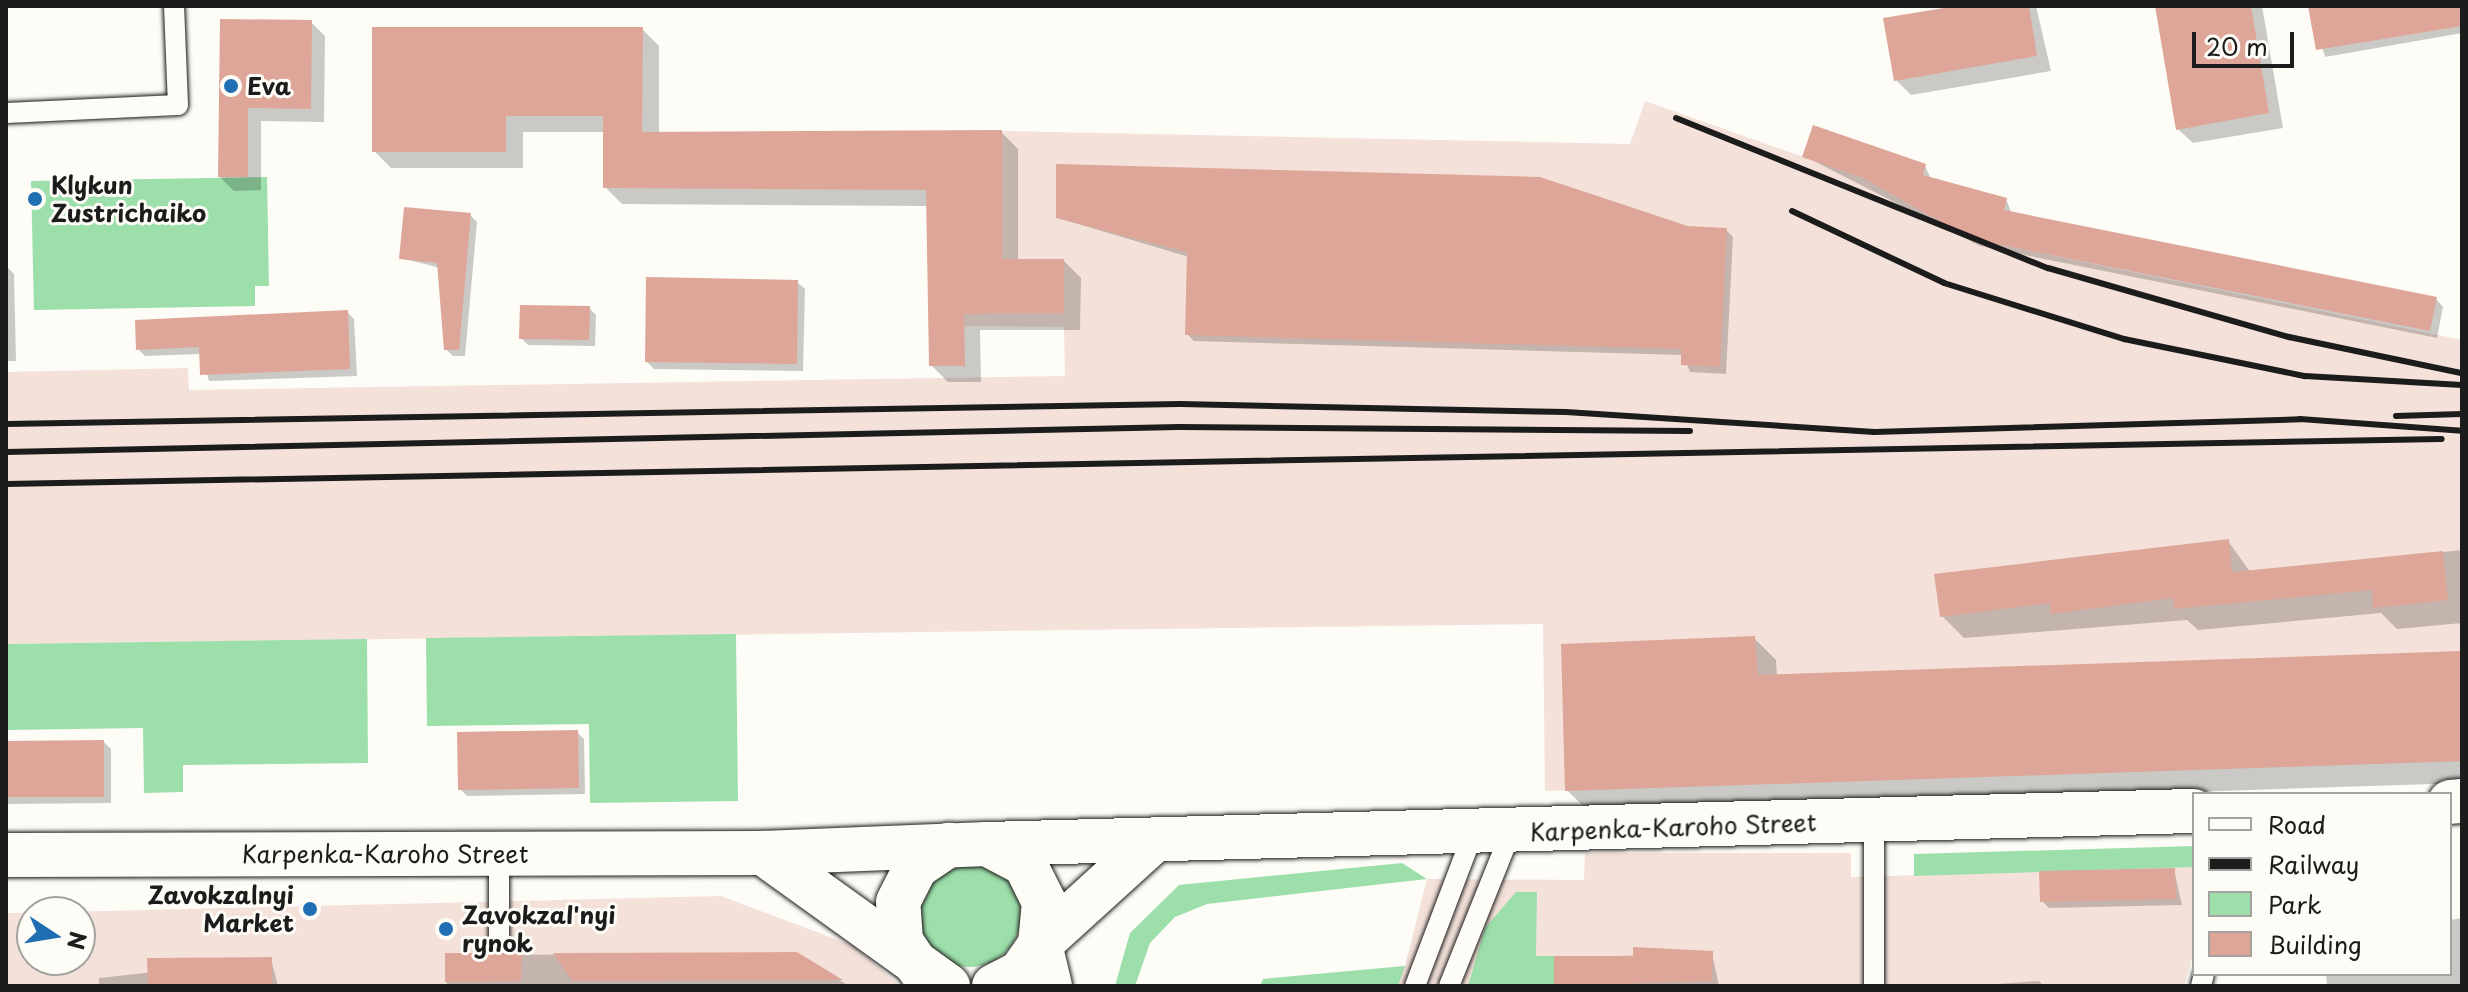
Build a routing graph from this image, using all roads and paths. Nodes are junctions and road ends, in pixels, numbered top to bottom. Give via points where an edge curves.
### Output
1 (174, 6) edge
2 (6, 113) edge
3 (2192, 811) edge
4 (1874, 821) junction
5 (1492, 833) junction
6 (1152, 842) junction
7 (968, 845) junction
8 (763, 853) junction
9 (499, 854) junction
10 (6, 855) edge
11 (1439, 923) junction
12 (1474, 924) junction
13 (499, 939) dead end
14 (1040, 944) junction
15 (935, 980) edge
16 (994, 986) edge
17 (1050, 986) edge
18 (1415, 986) edge
19 (1449, 986) edge
20 (1874, 986) edge

1 - 2 lane via 178,105
3 - 4 main road, Karpenka-Karoho Street
4 - 5 main road, Karpenka-Karoho Street
4 - 20 lane
5 - 6 main road, Karpenka-Karoho Street
5 - 11 lane
5 - 12 lane
6 - 7 main road, Karpenka-Karoho Street
6 - 14 main road
7 - 8 main road, Karpenka-Karoho Street
7 - 14 main road via 1025,864 1044,902
7 - 15 main road via 916,867 898,902 901,941
8 - 9 main road, Karpenka-Karoho Street
8 - 15 main road
9 - 10 main road, Karpenka-Karoho Street
9 - 13 lane
11 - 12 lane
11 - 18 lane
12 - 19 lane
14 - 16 main road via 1020,973
14 - 17 main road

